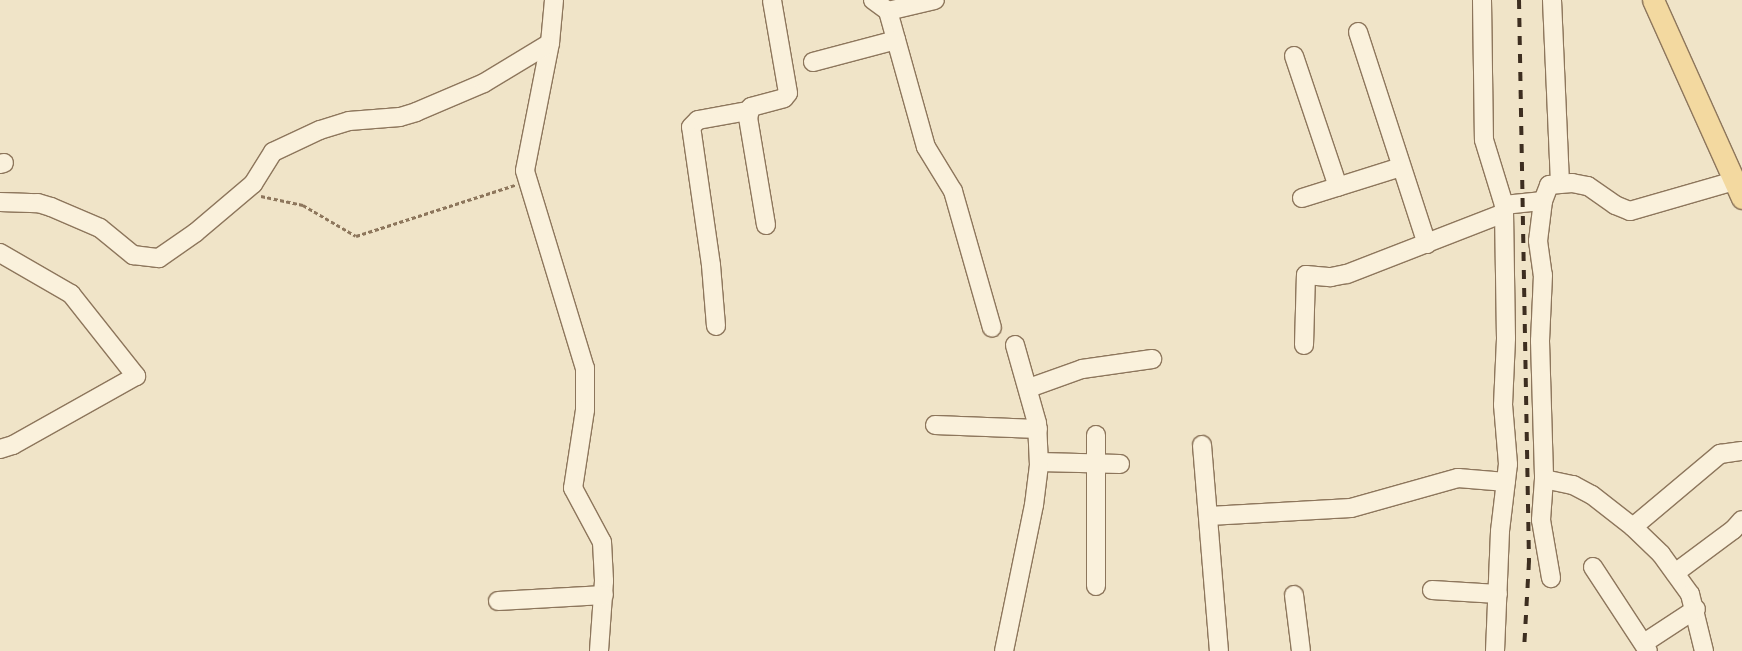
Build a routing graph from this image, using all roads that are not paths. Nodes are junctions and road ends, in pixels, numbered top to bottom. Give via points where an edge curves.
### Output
1 (554, 0) edge
2 (772, 0) edge
3 (873, 0) edge
4 (935, 0) edge
5 (1482, 0) edge
6 (1552, 0) edge
7 (1653, 0) edge
8 (888, 11) junction
9 (1358, 32) dead end
10 (896, 40) junction
11 (550, 43) junction
12 (1294, 56) dead end
13 (813, 62) dead end
14 (748, 111) junction
15 (1401, 167) junction
16 (1560, 184) junction
17 (1338, 186) junction
18 (1738, 190) edge
19 (1302, 198) dead end
20 (1543, 201) junction
21 (0, 202) edge
22 (1503, 210) junction
23 (766, 225) dead end
24 (1426, 244) junction
25 (0, 253) edge
26 (716, 326) dead end
27 (992, 328) dead end
28 (1015, 345) dead end
29 (1304, 345) dead end
30 (1152, 359) dead end
31 (1029, 388) junction
32 (935, 425) dead end
33 (1038, 429) junction
34 (1096, 435) dead end
35 (1202, 445) dead end
36 (0, 448) edge
37 (1742, 451) edge
38 (1039, 462) junction
39 (1120, 464) dead end
40 (1097, 465) junction
41 (1544, 479) junction
42 (1506, 482) junction
43 (1209, 516) junction
44 (1742, 520) edge
45 (1633, 527) junction
46 (1592, 567) dead end
47 (1675, 573) junction
48 (1551, 578) dead end
49 (1096, 586) dead end
50 (1432, 590) dead end
51 (1498, 594) junction
52 (604, 595) junction
53 (1294, 595) dead end
54 (498, 601) dead end
55 (1696, 609) junction
56 (1646, 647) edge
57 (599, 651) edge
58 (1004, 651) edge
59 (1219, 651) edge
60 (1301, 651) edge
61 (1494, 651) edge
62 (1704, 651) edge

1 - 11 street
2 - 14 street via 788,93 784,98 751,107
3 - 8 street
4 - 8 street
5 - 22 street via 1484,140
6 - 16 street
7 - 18 main road
8 - 10 street
9 - 15 street
10 - 13 street
10 - 27 street via 926,147 953,191
11 - 21 street via 484,83 416,112 400,117 349,121 320,130 273,152 262,174 240,196 195,233 154,259 133,255 100,228 51,207 38,203
11 - 52 street via 526,156 528,182 583,354 584,410 573,488 602,536
12 - 17 street
14 - 23 street
14 - 26 street via 698,120 691,127 711,265
15 - 17 street
15 - 24 street
16 - 18 street via 1588,186 1615,205 1630,210
16 - 20 street via 1549,185
17 - 19 street
20 - 22 street
20 - 41 street via 1538,248 1543,275 1540,341
22 - 24 street
22 - 42 street
24 - 29 street via 1347,274 1331,277 1306,275
25 - 36 street via 71,294 136,376 13,445
28 - 31 street
30 - 31 street via 1082,369
31 - 33 street
32 - 33 street
33 - 38 street
34 - 40 street
35 - 43 street
37 - 45 street via 1720,454
38 - 40 street
38 - 58 street via 1034,505
39 - 40 street
40 - 49 street
41 - 45 street via 1573,485
41 - 48 street via 1541,527
42 - 43 street via 1458,478 1351,508
42 - 51 street
43 - 59 street
44 - 47 street
45 - 47 street
46 - 56 street
47 - 55 street
50 - 51 street
51 - 61 street
52 - 54 street
52 - 57 street
53 - 60 street
55 - 56 street
55 - 62 street

